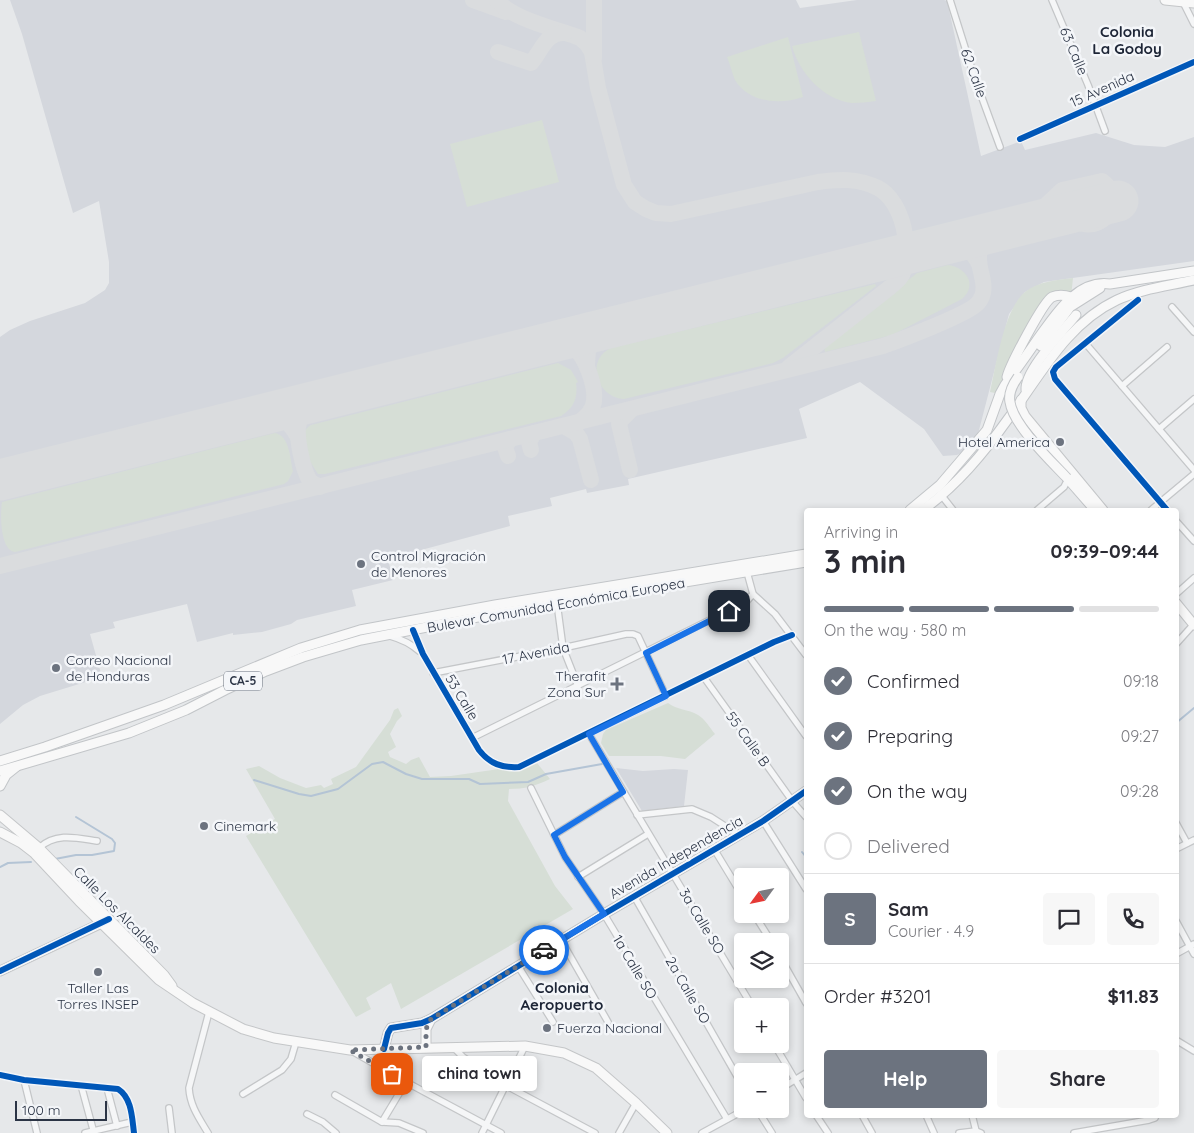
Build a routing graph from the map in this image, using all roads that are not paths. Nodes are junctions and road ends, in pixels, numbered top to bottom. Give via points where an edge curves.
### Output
1 (950, 0) edge
2 (1052, 0) edge
3 (1165, 0) edge
4 (1184, 2) junction
5 (1194, 3) edge
6 (1194, 24) edge
7 (1194, 62) edge
8 (1096, 106) junction
9 (1105, 131) dead end
10 (1020, 139) dead end
11 (1000, 147) dead end
12 (1194, 271) edge
13 (1194, 280) edge
14 (1110, 284) junction
15 (1072, 297) dead end
16 (1138, 300) dead end
17 (1172, 306) dead end
18 (1076, 315) dead end
19 (1194, 332) edge
20 (1086, 344) junction
21 (1167, 347) dead end
22 (1005, 385) junction
23 (1122, 386) junction
24 (1024, 396) junction
25 (1194, 399) edge
26 (1009, 419) junction
27 (1159, 429) junction
28 (1194, 470) edge
29 (1194, 474) edge
30 (1066, 481) junction
31 (942, 496) junction
32 (1160, 502) junction
33 (912, 508) edge
34 (925, 508) edge
35 (951, 508) edge
36 (1039, 508) edge
37 (1094, 508) edge
38 (1094, 508) edge
39 (1101, 508) edge
40 (1153, 508) edge
41 (1165, 508) edge
42 (1179, 524) edge
43 (1194, 541) edge
44 (804, 554) edge
45 (804, 562) edge
46 (746, 572) junction
47 (1194, 578) edge
48 (1179, 591) edge
49 (753, 594) junction
50 (556, 603) junction
51 (1179, 607) edge
52 (494, 610) junction
53 (1194, 625) edge
54 (413, 630) junction
55 (388, 635) junction
56 (792, 636) junction
57 (1179, 641) edge
58 (563, 648) junction
59 (804, 652) edge
60 (646, 653) junction
61 (423, 654) junction
62 (748, 654) junction
63 (434, 673) junction
64 (703, 676) junction
65 (578, 686) junction
66 (666, 696) junction
67 (804, 733) edge
68 (589, 734) junction
69 (472, 738) junction
70 (0, 761) edge
71 (20, 764) junction
72 (0, 771) edge
73 (0, 786) edge
74 (531, 788) dead end
75 (623, 792) junction
76 (804, 793) edge
77 (793, 802) junction
78 (0, 815) edge
79 (637, 815) junction
80 (804, 815) edge
81 (763, 821) junction
82 (1179, 829) edge
83 (0, 832) edge
84 (648, 834) junction
85 (554, 835) junction
86 (740, 835) junction
87 (1194, 840) edge
88 (98, 841) dead end
89 (1187, 844) junction
90 (40, 848) junction
91 (1179, 848) edge
92 (714, 849) junction
93 (674, 873) junction
94 (578, 877) junction
95 (734, 882) edge
96 (804, 886) edge
97 (634, 896) junction
98 (604, 914) junction
99 (105, 921) junction
100 (1179, 925) edge
101 (561, 940) junction
102 (1192, 946) edge
103 (1179, 952) edge
104 (1194, 954) edge
105 (518, 966) junction
106 (0, 971) edge
107 (789, 973) edge
108 (747, 998) edge
109 (804, 1000) edge
110 (209, 1012) junction
111 (431, 1019) junction
112 (553, 1022) dead end
113 (608, 1022) dead end
114 (296, 1042) junction
115 (1179, 1042) edge
116 (525, 1046) junction
117 (426, 1047) junction
118 (452, 1047) junction
119 (384, 1049) junction
120 (350, 1050) junction
121 (1194, 1051) edge
122 (779, 1053) edge
123 (734, 1071) edge
124 (804, 1074) edge
125 (0, 1075) edge
126 (24, 1080) junction
127 (795, 1080) junction
128 (406, 1082) junction
129 (789, 1083) edge
130 (81, 1085) junction
131 (507, 1086) junction
132 (107, 1088) junction
133 (243, 1094) dead end
134 (335, 1095) dead end
135 (804, 1095) edge
136 (636, 1102) junction
137 (169, 1108) dead end
138 (306, 1114) dead end
139 (734, 1115) edge
140 (762, 1118) edge
141 (818, 1118) edge
142 (864, 1118) edge
143 (927, 1118) edge
144 (973, 1118) edge
145 (1155, 1118) edge
146 (727, 1119) junction
147 (132, 1122) junction
148 (382, 1122) junction
149 (487, 1125) junction
150 (117, 1126) junction
151 (93, 1132) edge
152 (978, 1132) edge
153 (1085, 1132) edge
154 (37, 1133) edge
155 (85, 1133) edge
156 (134, 1133) edge
157 (172, 1133) edge
158 (208, 1133) edge
159 (336, 1133) edge
160 (423, 1133) edge
161 (482, 1133) edge
162 (501, 1133) edge
163 (595, 1133) edge
164 (619, 1133) edge
165 (667, 1133) edge
166 (702, 1133) edge
167 (772, 1133) edge
168 (828, 1133) edge
169 (872, 1133) edge
170 (934, 1133) edge
171 (959, 1133) edge
172 (1074, 1133) edge

1 - 11 street, 62 Calle
2 - 8 street, 63 Calle
3 - 4 main road
4 - 5 main road
4 - 6 street
7 - 8 street, 15 Avenida
8 - 9 street, 63 Calle
8 - 10 street, 15 Avenida
12 - 14 main road
13 - 24 main road via 1141,291 1102,309 1070,334
14 - 22 main road via 1093,285 1062,306
14 - 30 main road, bridge via 1070,307 1010,391 1014,414 1023,429
15 - 22 main road via 1059,295 1048,300 1009,370
16 - 20 street
17 - 19 street
18 - 24 main road via 1035,366 1027,380
20 - 23 street
20 - 32 street via 1056,367 1054,379
21 - 23 street
22 - 33 main road via 987,430 940,485
23 - 27 street
24 - 26 main road
24 - 39 main road via 1022,408 1025,416
25 - 27 street
26 - 31 main road via 975,463
26 - 38 main road via 1021,422 1031,430
27 - 28 street
29 - 32 street
30 - 36 street
30 - 37 main road
31 - 34 main road
31 - 35 street
32 - 40 street
32 - 41 street
42 - 43 street
44 - 52 main road, Bulevar Comunidad Económica Europea
45 - 46 main road, Bulevar Comunidad Económica Europea
46 - 49 street
46 - 50 main road, Bulevar Comunidad Económica Europea
47 - 48 street
49 - 56 street via 775,614
49 - 60 street via 746,602
50 - 52 main road, Bulevar Comunidad Económica Europea
50 - 58 street
51 - 53 main road
52 - 54 main road, Bulevar Comunidad Económica Europea / CA-5
52 - 70 main road, Bulevar Comunidad Económica Europea / CA-5 via 360,630 301,648 164,705
53 - 57 street
54 - 55 main road, Bulevar Comunidad Económica Europea / CA-5
54 - 61 street, 53 Calle
55 - 61 street, 53 Calle
55 - 71 main road, Bulevar Comunidad Económica Europea / CA-5 via 304,657 245,680 160,721
56 - 59 street
56 - 62 street
58 - 60 street, 17 Avenida via 633,634 638,636
58 - 63 street, 17 Avenida
58 - 65 street
60 - 65 street
60 - 66 street
61 - 63 street, 53 Calle
62 - 64 street
62 - 67 street
63 - 69 street, 53 Calle
64 - 66 street
64 - 77 street, 55 Calle B
65 - 69 street
66 - 68 street
68 - 69 street, 53 Calle via 519,767 502,767 488,760
68 - 75 street, 3a Calle SO
71 - 72 main road, Bulevar Comunidad Económica Europea / CA-5
71 - 73 main road via 6,775
74 - 85 street, 1a Calle SO
75 - 79 street, 3a Calle SO
75 - 85 street
76 - 77 main road, Avenida Independencia
77 - 80 street, 55 Calle B
77 - 81 main road, Avenida Independencia
78 - 90 main road, Calle Los Alcaldes
79 - 84 street, 3a Calle SO
79 - 86 street via 692,809
81 - 86 main road, Avenida Independencia
81 - 96 street
82 - 89 street
83 - 99 main road, Calle Los Alcaldes via 34,853
84 - 93 street, 3a Calle SO
84 - 94 street
85 - 94 street, 1a Calle SO
86 - 92 main road, Avenida Independencia
87 - 89 street
88 - 90 street via 55,838
89 - 91 street
90 - 99 main road, Calle Los Alcaldes
92 - 93 main road, Avenida Independencia
92 - 95 street
93 - 97 main road, Avenida Independencia
93 - 108 street, 3a Calle SO
94 - 98 street, 1a Calle SO
97 - 98 main road, Avenida Independencia
97 - 123 street, 2a Calle SO
98 - 101 main road, Avenida Independencia
98 - 146 street, 1a Calle SO
99 - 106 main road
99 - 110 main road, Calle Los Alcaldes via 159,980
100 - 102 street
101 - 105 main road, Avenida Independencia
101 - 113 street
102 - 103 street
102 - 104 street
105 - 111 main road, Avenida Independencia
105 - 112 street
107 - 109 street
110 - 114 main road, Calle Los Alcaldes via 243,1029
110 - 158 street via 188,1088 193,1108
111 - 117 main road via 426,1029
111 - 119 main road, Avenida Independencia via 391,1028
114 - 120 main road, Calle Los Alcaldes
114 - 133 street via 291,1059 282,1070
115 - 121 street
116 - 118 main road, Calle Los Alcaldes
116 - 131 street
116 - 136 main road, Calle Los Alcaldes via 564,1053 596,1068
117 - 118 main road, Calle Los Alcaldes
117 - 119 main road, Calle Los Alcaldes
118 - 131 street via 463,1058
119 - 120 main road, Calle Los Alcaldes
120 - 128 street
122 - 127 street
124 - 127 street
125 - 126 street
126 - 130 street
126 - 154 street
127 - 129 street
127 - 135 street
128 - 148 street
128 - 149 street
130 - 132 street
130 - 151 street
131 - 149 street
131 - 163 street
132 - 147 street via 124,1093 129,1100
132 - 150 street
134 - 148 street
136 - 164 street
136 - 165 main road, Calle Los Alcaldes
137 - 157 street
138 - 159 street
139 - 146 street
140 - 167 street
141 - 168 street
142 - 169 street
143 - 170 street
144 - 152 street
145 - 153 street
146 - 166 street
147 - 150 street
147 - 156 street
148 - 160 street via 399,1123
149 - 161 street
149 - 162 street
150 - 151 street
151 - 155 street
152 - 171 street
153 - 172 street

